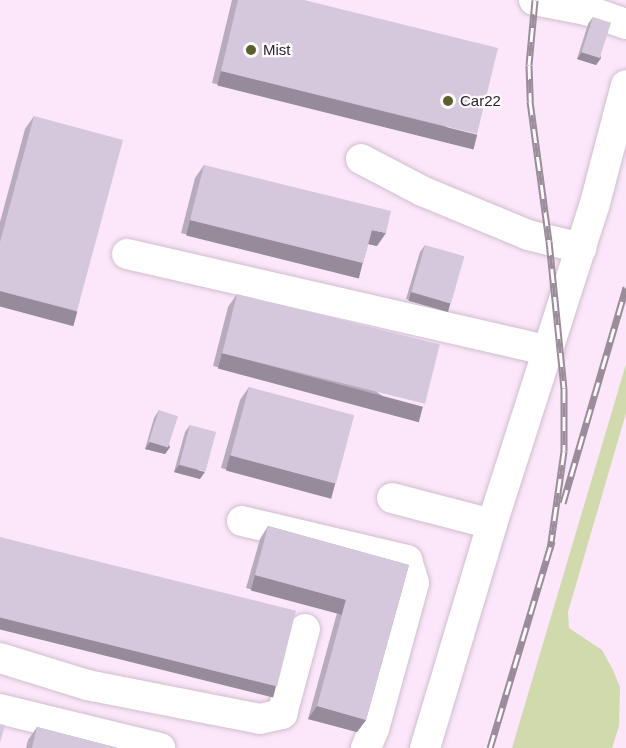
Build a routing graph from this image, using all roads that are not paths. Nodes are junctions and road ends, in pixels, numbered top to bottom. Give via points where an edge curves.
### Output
1 (534, 0) edge
2 (626, 24) edge
3 (626, 85) edge
4 (361, 159) dead end
5 (581, 248) junction
6 (127, 254) dead end
7 (549, 351) junction
8 (392, 498) dead end
9 (242, 520) dead end
10 (492, 524) junction
11 (305, 629) dead end
12 (0, 658) edge
13 (87, 685) junction
14 (0, 710) edge
15 (78, 728) junction
16 (160, 748) edge
17 (366, 748) edge
18 (425, 748) edge

1 - 2 lane via 586,10
3 - 5 lane
4 - 5 lane via 422,191 528,235
5 - 7 lane
6 - 7 lane
7 - 10 lane
8 - 10 lane
9 - 17 lane via 407,560 414,583
10 - 18 lane
11 - 13 lane via 282,714 260,719
12 - 13 lane
13 - 15 lane
14 - 15 lane
15 - 16 lane

